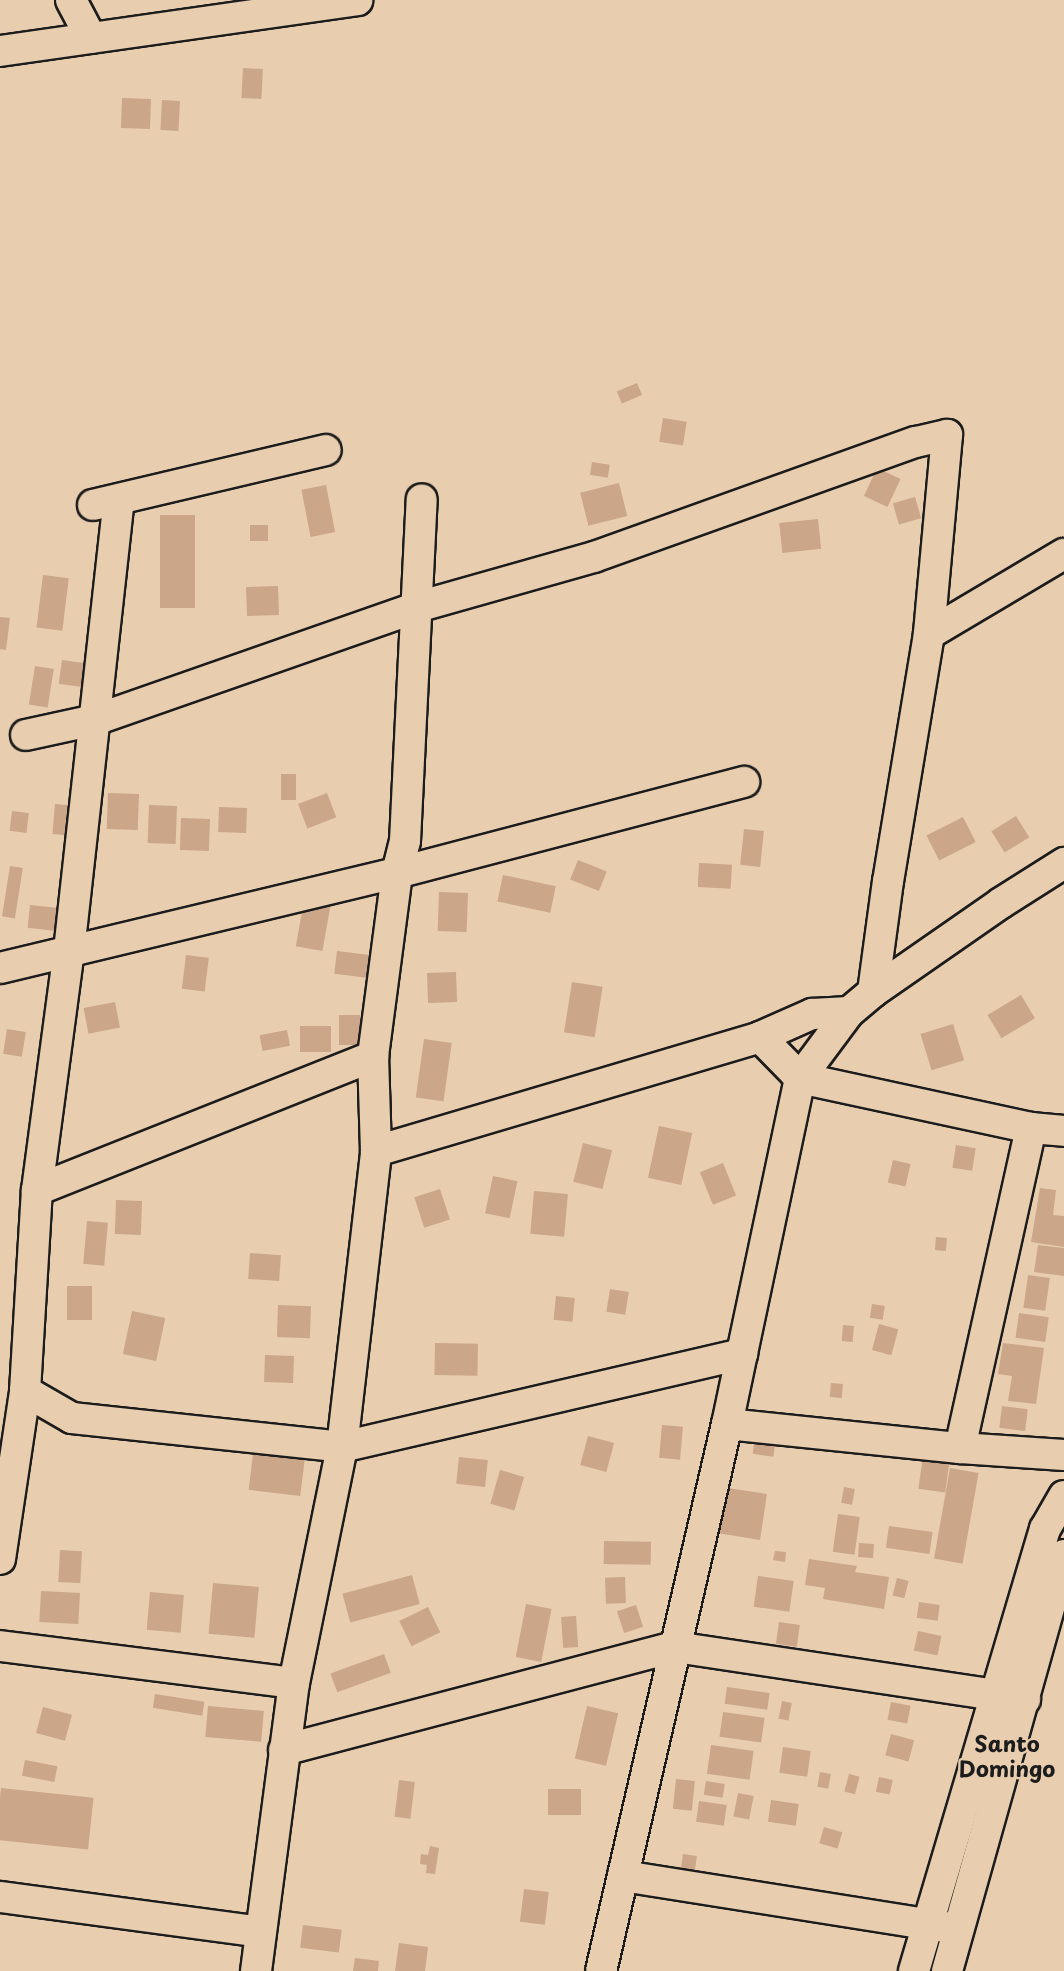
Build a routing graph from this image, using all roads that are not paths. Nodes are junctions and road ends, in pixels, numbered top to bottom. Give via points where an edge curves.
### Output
1 (71, 0) edge
2 (357, 0) edge
3 (90, 38) junction
4 (0, 51) edge
5 (326, 450) dead end
6 (422, 499) dead end
7 (1064, 554) edge
8 (417, 608) junction
9 (929, 634) junction
10 (95, 720) junction
11 (26, 735) dead end
12 (744, 782) dead end
13 (1064, 863) edge
14 (397, 873) junction
15 (69, 951) junction
16 (0, 968) edge
17 (873, 992) junction
18 (849, 1012) junction
19 (760, 1037) junction
20 (373, 1056) junction
21 (800, 1078) junction
22 (1031, 1128) junction
23 (1064, 1131) edge
24 (376, 1151) junction
25 (37, 1190) junction
26 (13, 1348) edge
27 (742, 1354) junction
28 (25, 1391) junction
29 (727, 1424) junction
30 (342, 1447) junction
31 (960, 1448) junction
32 (1064, 1455) edge
33 (1064, 1496) edge
34 (1064, 1555) edge
35 (0, 1559) edge
36 (0, 1646) edge
37 (675, 1647) junction
38 (294, 1683) junction
39 (995, 1694) junction
40 (1024, 1699) junction
41 (284, 1750) junction
42 (623, 1876) junction
43 (0, 1897) edge
44 (928, 1922) junction
45 (958, 1930) junction
46 (261, 1932) junction
47 (256, 1971) edge
48 (601, 1971) edge
49 (914, 1971) edge
50 (947, 1971) edge

1 - 3 street
2 - 3 street
3 - 4 street
5 - 10 street via 106,503
6 - 8 street
7 - 9 street
8 - 9 street via 594,557 916,442 947,435
8 - 10 street
8 - 14 street via 405,841
9 - 17 street
10 - 11 street
10 - 15 street
12 - 14 street
13 - 17 street
14 - 15 street
14 - 20 street
15 - 16 street
15 - 25 street
17 - 18 street
18 - 19 street via 812,1014
18 - 21 street
19 - 21 street
19 - 24 street
20 - 24 street
20 - 25 street
21 - 22 street
21 - 27 street
22 - 23 street
22 - 31 street
24 - 30 street
25 - 26 street
26 - 28 street
27 - 29 street
27 - 30 street
28 - 30 street via 72,1418
28 - 35 street
29 - 31 street
29 - 37 street
30 - 38 street
31 - 32 street
33 - 39 street via 1045,1529
34 - 40 street
36 - 38 street
37 - 39 street
37 - 41 street
37 - 42 street
38 - 41 street
39 - 40 street
39 - 44 street
40 - 45 street
41 - 46 street
42 - 44 street
42 - 48 street
43 - 46 street
44 - 45 street
44 - 49 street
45 - 50 street
46 - 47 street

